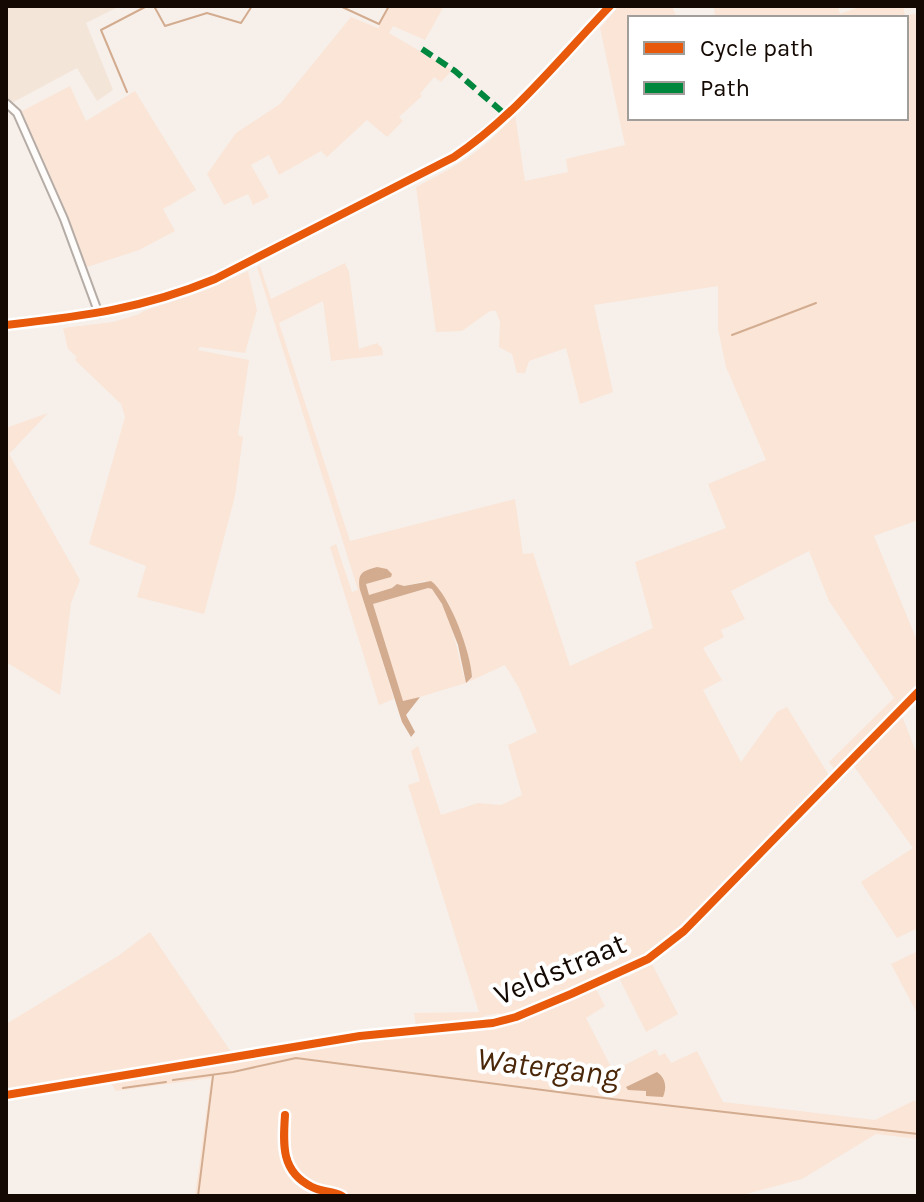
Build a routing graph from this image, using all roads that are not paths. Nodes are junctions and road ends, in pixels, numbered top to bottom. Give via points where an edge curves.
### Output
1 (610, 6) edge
2 (6, 103) edge
3 (99, 314) junction
4 (6, 325) edge
5 (918, 692) edge
6 (6, 1095) edge

1 - 3 street via 506,115 454,157 215,279
2 - 3 street via 17,113 59,206
3 - 4 street
5 - 6 street, Veldstraat via 684,931 648,959 608,978 493,1023 360,1036

